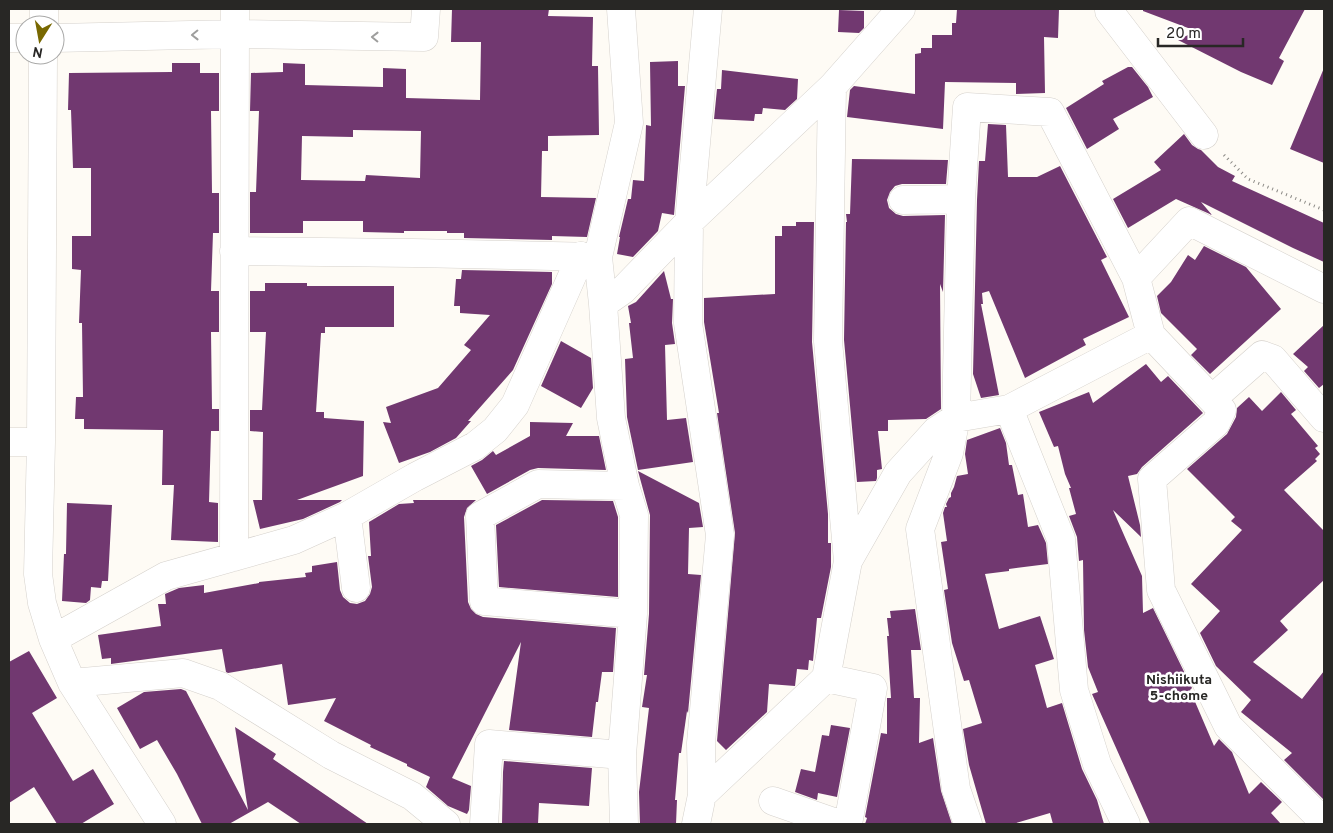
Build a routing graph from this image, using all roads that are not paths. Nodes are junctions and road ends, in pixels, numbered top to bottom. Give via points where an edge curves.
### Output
1 (426, 9) edge
2 (621, 9) edge
3 (708, 9) edge
4 (901, 9) edge
5 (1109, 9) edge
6 (235, 21) edge
7 (65, 37) edge
8 (43, 65) edge
9 (832, 87) junction
10 (1204, 135) road end
11 (962, 199) junction
12 (904, 200) dead end
13 (689, 222) junction
14 (234, 252) junction
15 (590, 256) junction
16 (1136, 278) junction
17 (1324, 289) edge
18 (603, 304) junction
19 (1151, 335) junction
20 (1212, 399) junction
21 (1009, 409) junction
22 (956, 418) junction
23 (1324, 418) edge
24 (9, 442) edge
25 (40, 442) junction
26 (625, 486) junction
27 (347, 516) junction
28 (234, 557) junction
29 (848, 561) junction
30 (356, 588) dead end
31 (633, 614) junction
32 (53, 639) junction
33 (826, 678) junction
34 (72, 683) junction
35 (622, 755) junction
36 (702, 796) junction
37 (773, 801) dead end
38 (1324, 822) edge
39 (835, 823) edge
40 (162, 824) edge
41 (446, 824) edge
42 (484, 824) edge
43 (624, 824) edge
44 (696, 824) edge
45 (968, 824) edge
46 (1126, 824) edge

1 -> 6 street via 424,37
2 - 15 street via 629,122
3 - 13 street
4 - 9 street
5 - 10 street
6 -> 7 street
6 - 14 street
8 - 25 street
9 - 13 street
9 - 29 street via 828,341
11 - 12 street
11 - 16 street via 967,107 1050,112
11 - 22 street
13 - 18 street via 623,290
13 - 36 street via 688,323 720,535 701,743
14 - 15 street
14 - 28 street
15 - 18 street
15 - 27 street via 515,405 495,430 474,446
16 - 17 street via 1189,221
16 - 19 street
18 - 26 street via 611,418
19 - 20 street
19 - 21 street
20 - 23 street via 1262,356 1273,359
20 - 38 street via 1222,410 1216,422 1152,479 1161,590 1228,726
21 - 22 street
21 - 46 street via 1061,539 1074,690 1097,764
22 - 29 street via 936,431 898,473
22 - 45 street via 949,453 920,529 956,789
24 - 25 street
25 - 32 street via 38,574 42,603
26 - 31 street via 634,514
26 - 31 street via 538,484 480,516 484,601
27 - 28 street via 294,540
27 - 30 street
28 - 32 street via 166,576
29 - 33 street
31 - 35 street
32 - 34 street
33 - 36 street
33 - 39 street via 873,688
34 - 40 street
34 - 41 street via 183,673 220,686 331,756 412,796
35 - 42 street via 490,744
35 - 43 street
36 - 44 street
37 - 39 street

